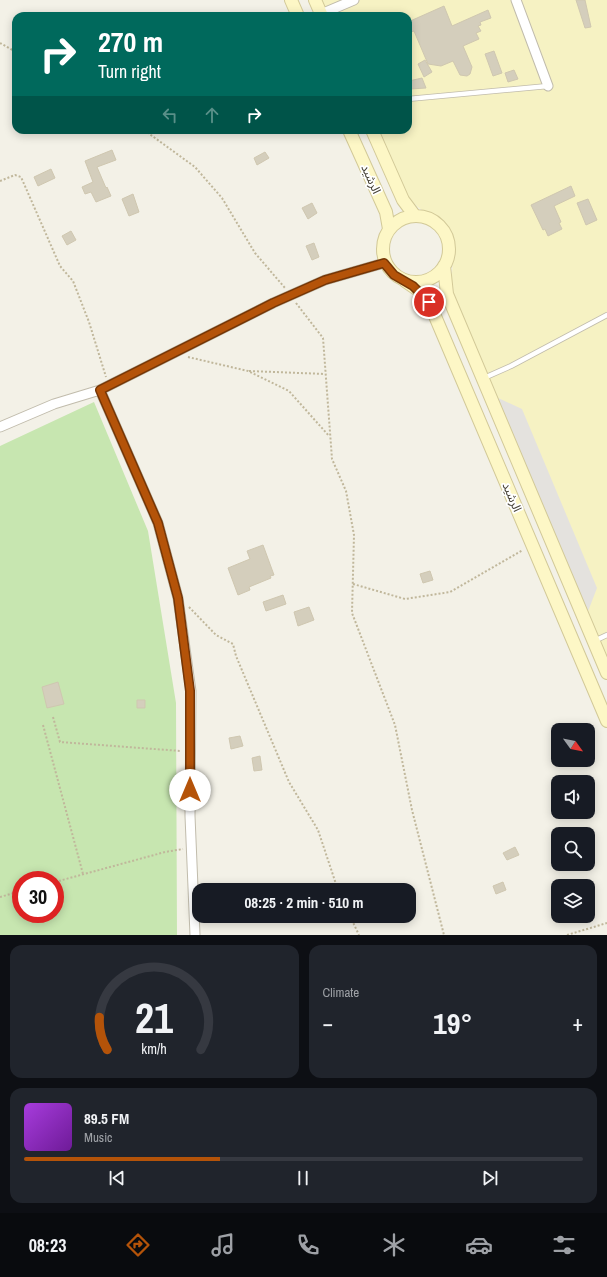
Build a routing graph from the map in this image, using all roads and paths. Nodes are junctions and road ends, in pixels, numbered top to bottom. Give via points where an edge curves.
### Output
1 (291, 0) edge
2 (315, 0) edge
3 (354, 0) edge
4 (516, 0) edge
5 (296, 12) edge
6 (320, 12) edge
7 (328, 12) edge
8 (0, 43) edge
9 (12, 50) edge
10 (548, 86) joint
11 (412, 99) edge
12 (150, 134) edge
13 (351, 134) edge
14 (374, 134) edge
15 (0, 181) edge
16 (415, 216) junction
17 (389, 229) junction
18 (384, 263) junction
19 (444, 266) junction
20 (405, 281) junction
21 (291, 295) junction
22 (607, 315) edge
23 (174, 354) junction
24 (248, 371) junction
25 (325, 374) junction
26 (483, 379) junction
27 (109, 386) junction
28 (100, 390) junction
29 (0, 427) edge
30 (330, 437) junction
31 (532, 544) junction
32 (353, 584) junction
33 (178, 598) junction
34 (607, 635) edge
35 (594, 641) junction
36 (607, 673) edge
37 (53, 717) dead end
38 (607, 721) edge
39 (43, 725) dead end
40 (190, 752) junction
41 (192, 847) junction
42 (84, 874) junction
43 (64, 880) edge
44 (336, 883) edge
45 (12, 894) edge
46 (0, 897) edge
47 (353, 923) edge
48 (607, 923) edge
49 (195, 935) edge
50 (359, 935) edge
51 (444, 935) edge
52 (567, 935) edge

1 - 5 street
2 - 6 street
3 - 7 street
4 - 10 street
8 - 9 path
10 - 11 lane
12 - 21 path via 195,167 222,198 255,253
13 - 17 street, الرشيد via 386,212
14 - 16 street, الرشيد via 403,200
15 - 27 path via 15,175 21,177 60,266 73,281
16 - 17 street via 401,219
16 - 19 street via 424,216 434,221 448,239 449,250
17 - 18 street via 382,246
18 - 20 street via 394,275
18 - 21 street via 325,280
19 - 20 street via 434,277 424,281
19 - 26 street, الرشيد via 447,294
20 - 31 street, الرشيد via 429,302
21 - 23 street
21 - 25 path via 323,338
22 - 26 lane
23 - 24 path
23 - 27 street
24 - 25 path
24 - 30 path via 289,391
25 - 30 path
26 - 35 street, الرشيد
27 - 28 street
28 - 29 street via 54,404
28 - 33 street via 158,523
30 - 32 path via 332,459 346,491 354,535
31 - 32 path via 450,592 405,599
31 - 38 street, الرشيد
32 - 51 path via 352,613 395,725 412,810
33 - 40 street via 190,691
33 - 44 path via 216,635 233,644 289,782 318,830
34 - 35 lane
35 - 36 street, الرشيد
37 - 40 path via 60,742
39 - 42 path
40 - 41 street
41 - 42 path
41 - 49 street
42 - 43 path
45 - 46 path
47 - 50 path
48 - 52 path

